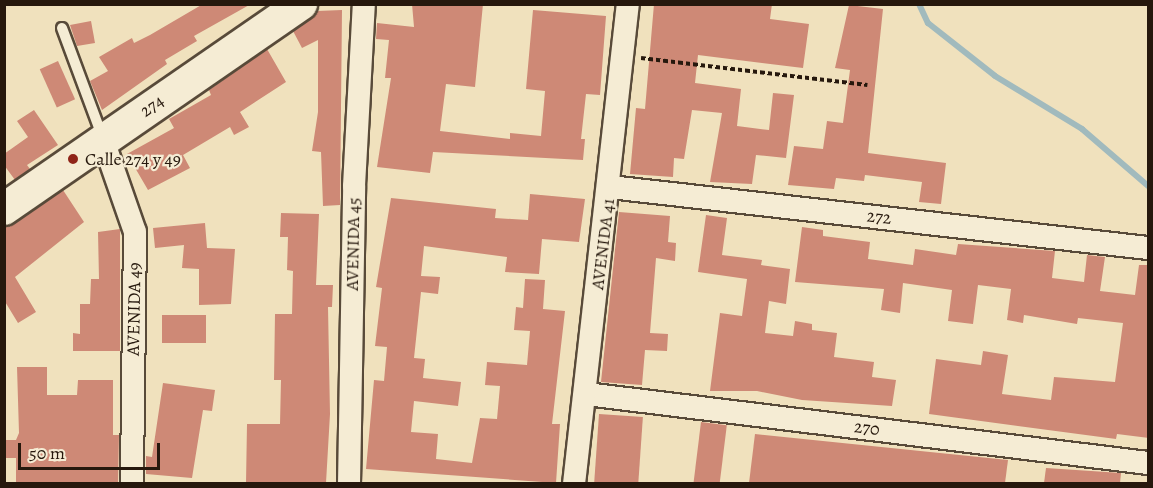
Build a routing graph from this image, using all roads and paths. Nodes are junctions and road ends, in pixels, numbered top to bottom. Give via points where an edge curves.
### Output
1 (301, 4) edge
2 (364, 4) edge
3 (628, 4) edge
4 (62, 28) dead end
5 (624, 56) junction
6 (867, 85) dead end
7 (103, 140) junction
8 (610, 187) junction
9 (4, 209) edge
10 (1149, 248) edge
11 (586, 394) junction
12 (1149, 463) edge
13 (132, 483) edge
14 (349, 483) edge
15 (574, 483) edge

1 - 7 street, 274
2 - 14 street, AVENIDA 45 via 354,186
3 - 5 street, AVENIDA 41
4 - 7 lane
5 - 6 path
5 - 8 street, AVENIDA 41
7 - 9 street, 274
7 - 13 street, AVENIDA 49 via 135,232
8 - 10 street, 272
8 - 11 street, AVENIDA 41
11 - 12 street, 270
11 - 15 street, AVENIDA 41

